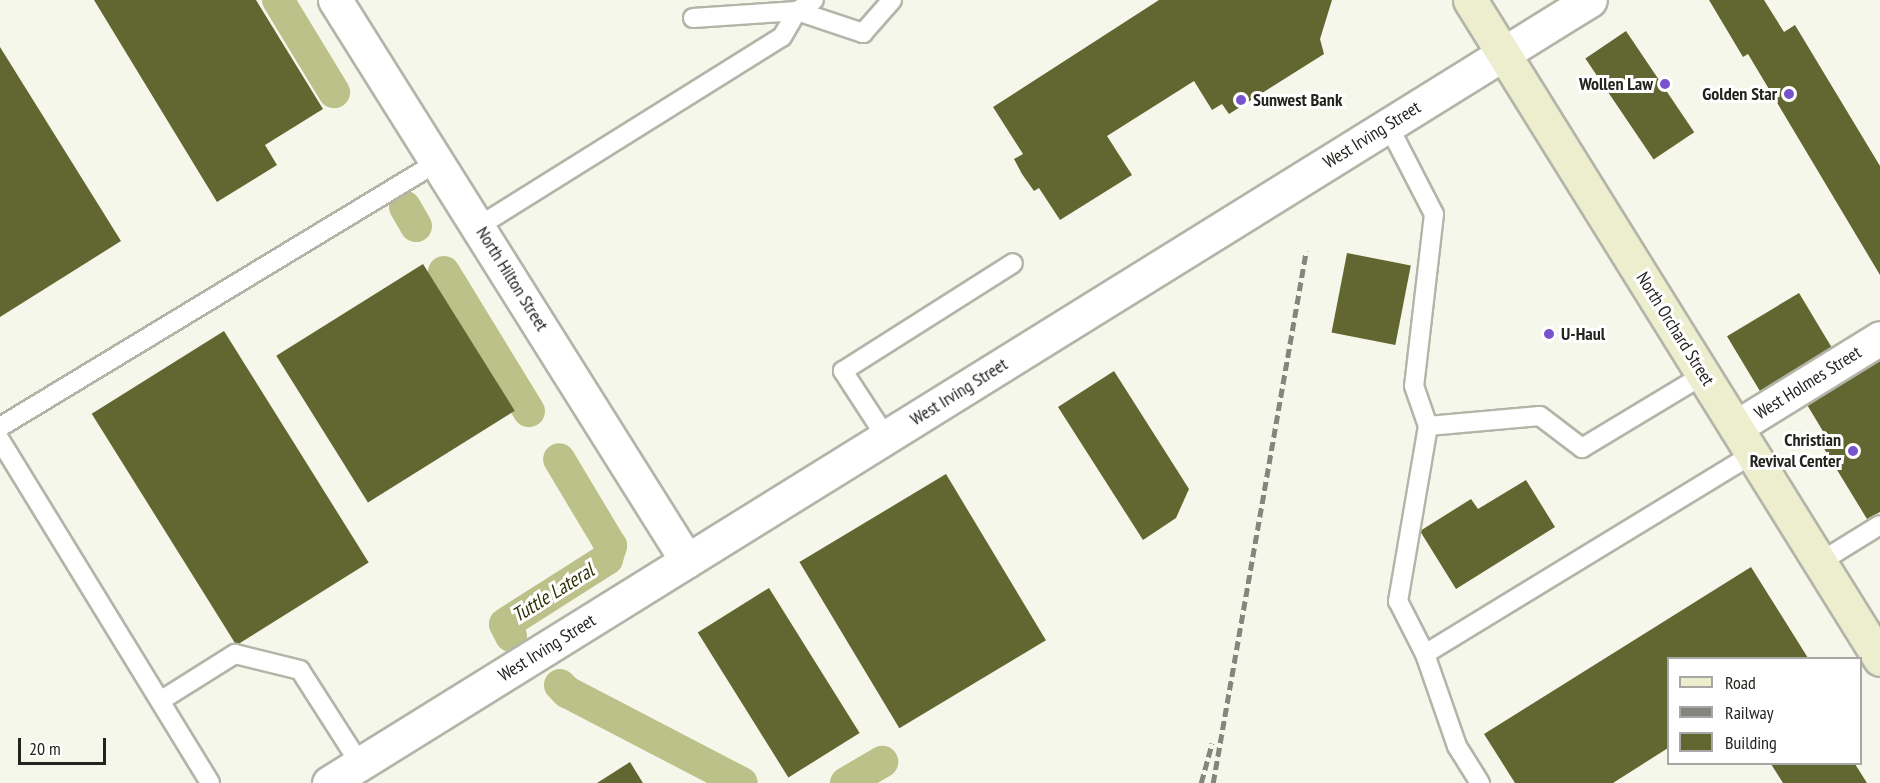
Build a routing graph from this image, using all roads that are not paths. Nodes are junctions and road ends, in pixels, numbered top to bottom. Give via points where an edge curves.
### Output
1 (335, 0) edge
2 (814, 0) edge
3 (892, 0) edge
4 (1470, 0) edge
5 (1590, 0) edge
6 (798, 11) junction
7 (693, 18) dead end
8 (1503, 54) junction
9 (1388, 125) junction
10 (439, 161) junction
11 (479, 226) junction
12 (1013, 263) dead end
13 (1880, 338) edge
14 (1703, 375) junction
15 (1428, 426) junction
16 (0, 427) edge
17 (886, 437) junction
18 (0, 440) edge
19 (1744, 441) junction
20 (1880, 525) edge
21 (687, 561) junction
22 (1820, 562) junction
23 (1425, 654) junction
24 (1880, 659) edge
25 (160, 701) junction
26 (360, 764) junction
27 (210, 783) edge
28 (329, 783) edge
29 (1480, 783) edge

1 - 10 street, North Hilton Street
2 - 6 lane
3 - 6 lane via 863,33
4 - 8 main road, North Orchard Street
5 - 8 street, West Irving Street
6 - 7 lane
6 - 11 lane via 782,37
8 - 9 street, West Irving Street
8 - 14 main road, North Orchard Street
9 - 15 lane via 1434,214 1413,386
9 - 17 street, West Irving Street
10 - 11 street, North Hilton Street
10 - 16 lane
11 - 21 street, North Hilton Street
12 - 17 lane via 843,371
13 - 19 street, West Holmes Street
14 - 15 lane via 1581,448 1540,416
14 - 19 main road, North Orchard Street
15 - 23 lane via 1398,601
17 - 21 street, West Irving Street
18 - 25 lane
19 - 22 main road, North Orchard Street
19 - 23 lane
20 - 22 lane
21 - 26 street, West Irving Street
22 - 24 main road, North Orchard Street
23 - 29 lane via 1457,746
25 - 26 lane via 235,654 300,670
25 - 27 lane
26 - 28 street, West Irving Street

